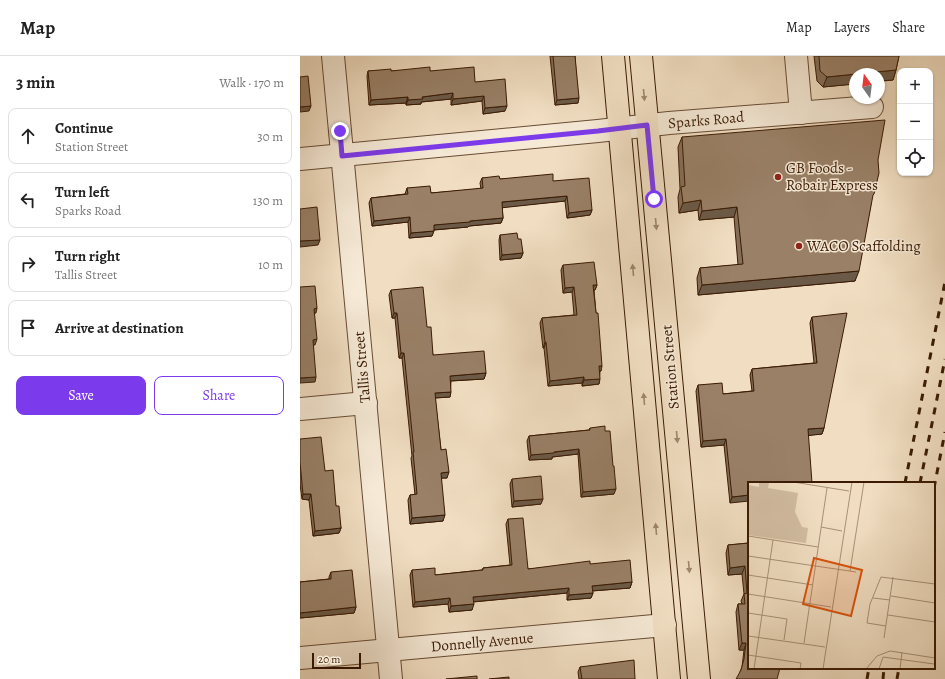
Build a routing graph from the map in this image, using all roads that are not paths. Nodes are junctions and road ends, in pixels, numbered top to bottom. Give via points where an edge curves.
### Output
1 (333, 56) edge
2 (613, 56) edge
3 (641, 56) edge
4 (796, 56) edge
5 (872, 107) dead end
6 (801, 113) junction
7 (647, 125) junction
8 (620, 128) junction
9 (342, 156) junction
10 (300, 159) edge
11 (366, 403) junction
12 (300, 409) edge
13 (664, 625) junction
14 (389, 650) junction
15 (300, 658) edge
16 (391, 679) edge
17 (670, 679) edge
18 (699, 679) edge

1 - 9 street, Tallis Street
2 - 8 main road, Station Street
3 -> 7 main road, Station Street
4 - 6 street
5 - 6 street, Sparks Road
6 - 7 street, Sparks Road
7 - 8 street, Sparks Road
7 -> 18 main road, Station Street
8 - 9 street, Sparks Road
13 -> 8 main road, Station Street
9 - 10 street, Sparks Road
9 - 11 street, Tallis Street
11 - 12 street
11 - 14 street, Tallis Street
13 - 14 street, Donnelly Avenue
13 - 17 main road, Station Street
14 - 15 street, Donnelly Avenue
14 - 16 street, Tallis Street

